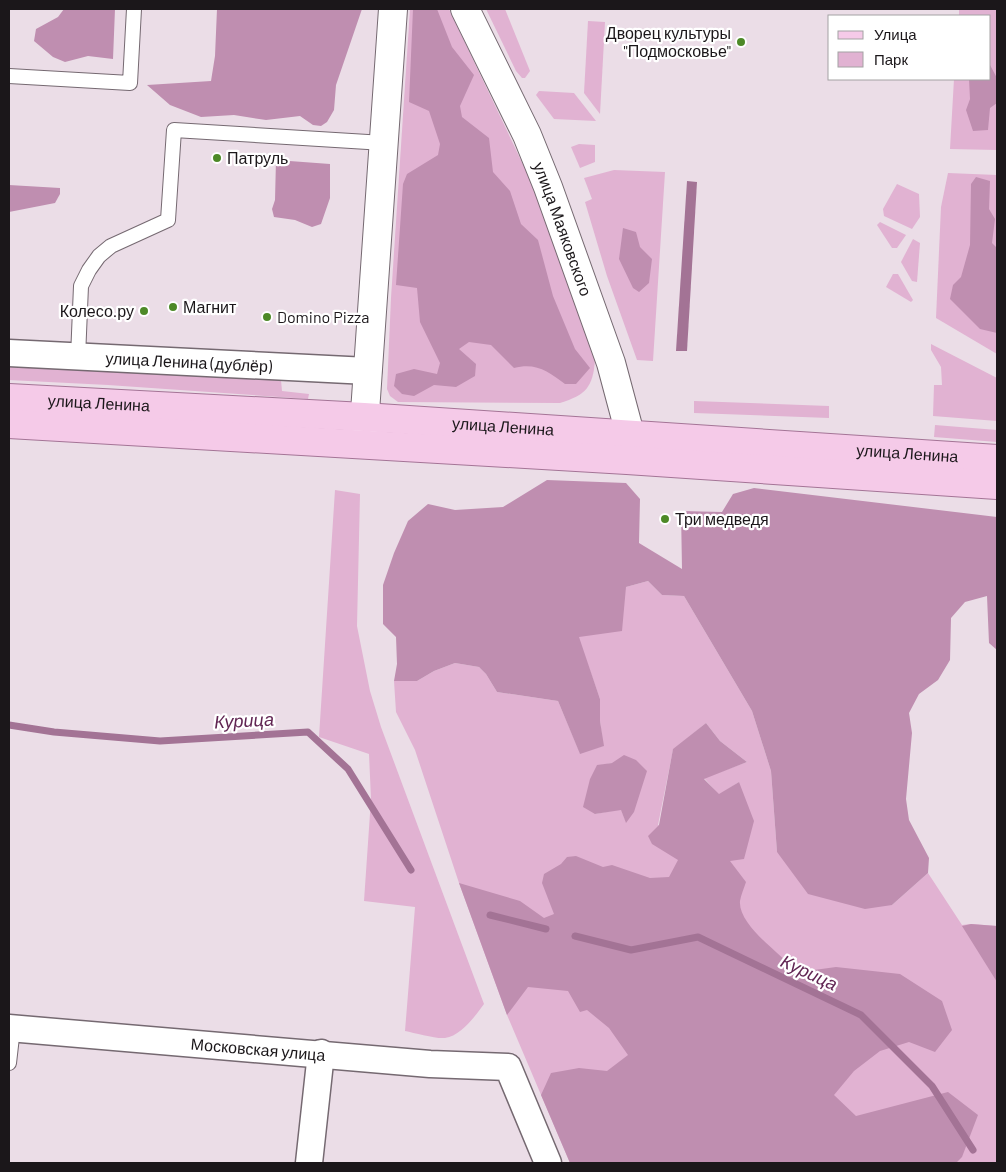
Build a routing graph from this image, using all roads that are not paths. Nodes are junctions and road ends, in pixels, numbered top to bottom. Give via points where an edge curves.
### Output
1 (134, 9) edge
2 (393, 9) edge
3 (465, 9) edge
4 (9, 76) edge
5 (384, 143) junction
6 (9, 353) edge
7 (78, 357) junction
8 (368, 372) junction
9 (9, 398) edge
10 (364, 417) junction
11 (9, 424) edge
12 (362, 444) junction
13 (628, 447) junction
14 (997, 459) edge
15 (997, 485) edge
16 (11, 1028) edge
17 (321, 1054) junction
18 (9, 1063) edge
19 (309, 1163) edge
20 (548, 1163) edge

1 - 4 lane via 130,83
2 - 5 street
3 - 13 street, улица Маяковского via 527,135 548,187 611,363
5 - 7 lane via 174,130 168,220 111,246 89,270 81,286
5 - 8 street
6 - 7 street, улица Ленина (дублёр)
7 - 8 street, улица Ленина (дублёр)
8 - 10 street
9 - 10 main road, улица Ленина
10 - 12 street
10 - 13 main road, улица Ленина
11 - 12 main road, улица Ленина
12 - 13 main road, улица Ленина
13 - 14 main road, улица Ленина
13 - 15 main road, улица Ленина
16 - 17 street, Московская улица
16 - 18 lane
17 - 19 street
17 - 20 street, Московская улица via 508,1067

